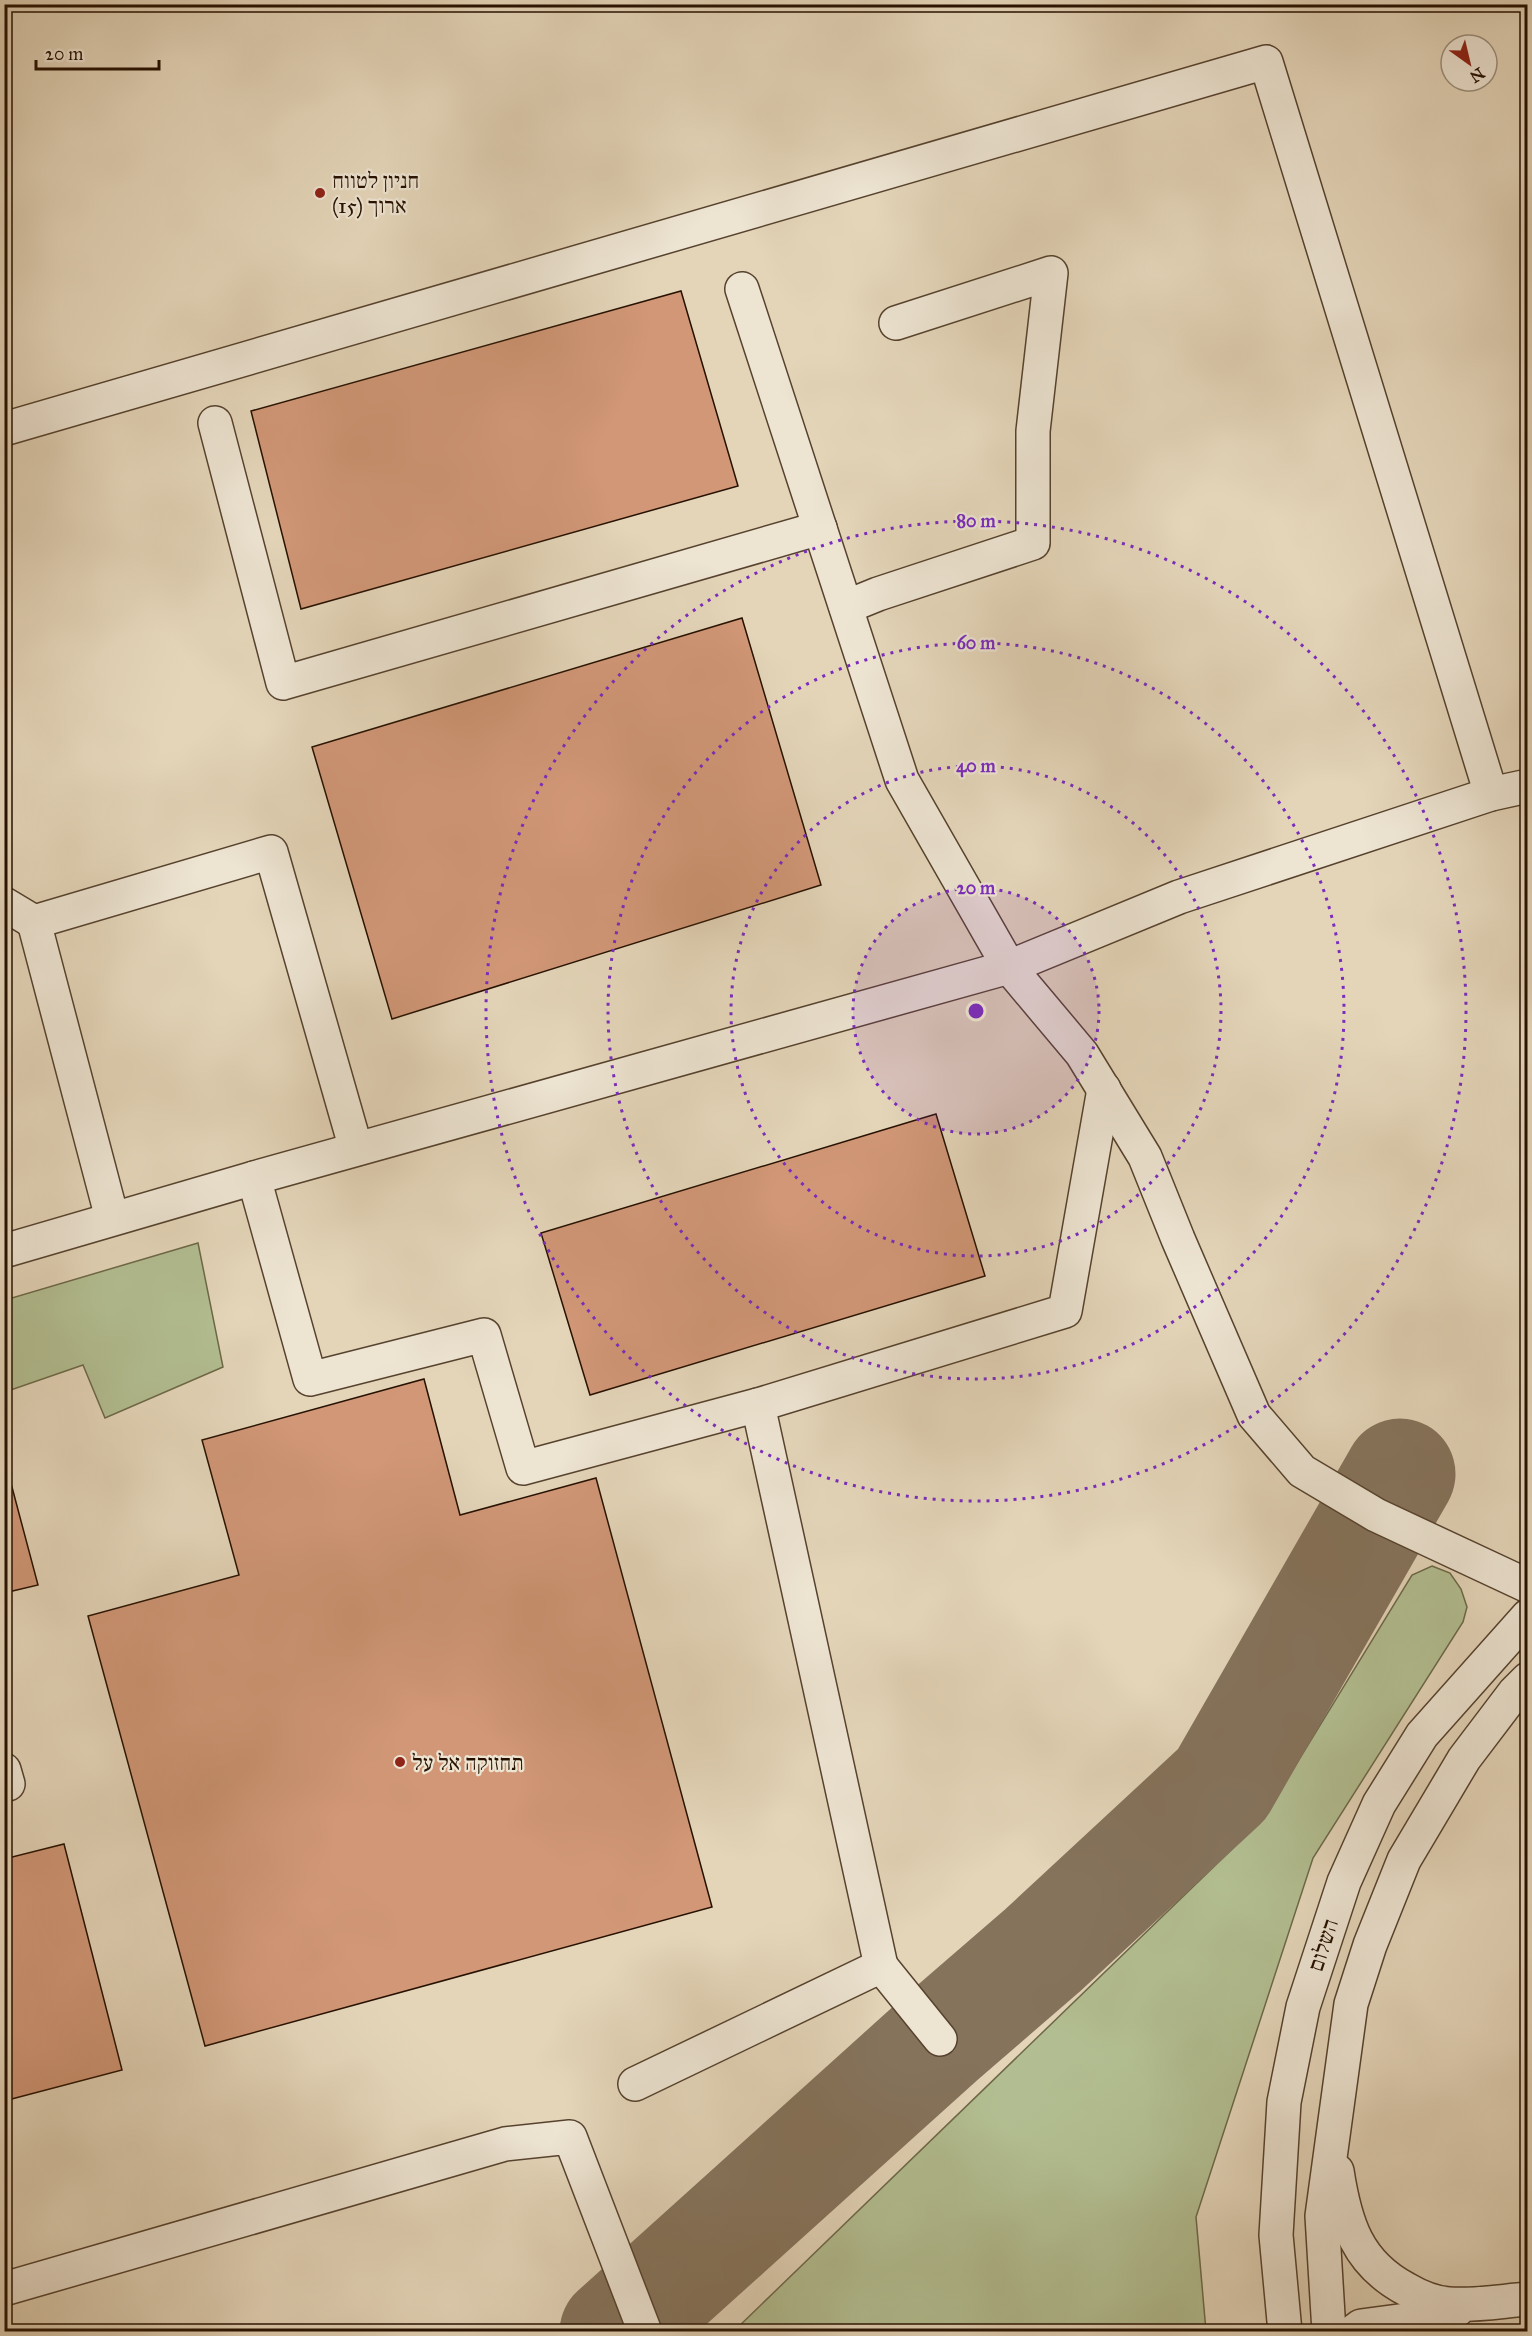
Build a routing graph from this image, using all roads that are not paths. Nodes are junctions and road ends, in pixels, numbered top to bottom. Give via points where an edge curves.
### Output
1 (742, 289) dead end
2 (896, 323) dead end
3 (215, 423) dead end
4 (4, 429) edge
5 (820, 528) junction
6 (846, 607) junction
7 (1527, 786) edge
8 (1491, 794) junction
9 (4, 904) edge
10 (34, 922) junction
11 (1009, 967) junction
12 (1104, 1089) junction
13 (356, 1149) junction
14 (254, 1178) junction
15 (112, 1218) junction
16 (4, 1251) edge
17 (758, 1405) junction
18 (1527, 1586) edge
19 (1527, 1616) edge
20 (1527, 1679) edge
21 (4, 1770) edge
22 (4, 1784) edge
23 (881, 1966) junction
24 (940, 2039) dead end
25 (635, 2084) dead end
26 (1332, 2137) junction
27 (1276, 2235) junction
28 (4, 2289) edge
29 (1517, 2302) edge
30 (645, 2331) edge
31 (1285, 2331) edge
32 (1306, 2331) edge
33 (1329, 2331) edge
34 (1353, 2331) edge
35 (1448, 2331) edge

1 - 5 lane
2 - 6 lane via 1051,273 1034,431 1033,543
3 - 5 lane via 284,683
4 - 8 lane via 1266,62
5 - 6 lane
6 - 11 lane via 902,780
7 - 8 lane
8 - 11 lane via 1179,897
9 - 10 lane
10 - 13 lane via 272,852
10 - 15 lane
11 - 12 lane via 1082,1054
11 - 13 lane
12 - 17 lane via 1065,1311
12 - 18 lane via 1145,1157 1254,1415 1302,1471 1376,1515
13 - 14 lane
14 - 15 lane
14 - 17 lane via 310,1379 484,1335 524,1468
15 - 16 lane
17 - 23 lane
19 - 27 lane, השלום via 1422,1735 1379,1804 1344,1882 1303,2007 1284,2102
20 - 26 lane via 1464,1759 1404,1860 1350,2004
21 - 22 lane via 8,1784
23 - 24 lane
23 - 25 lane
26 - 29 lane via 1343,2210 1356,2242 1388,2280 1416,2295 1448,2304
26 - 33 lane via 1322,2216
27 - 31 lane, השלום
27 - 32 lane via 1291,2296
28 - 30 lane via 505,2144 570,2137
29 - 34 lane via 1361,2326
29 - 35 lane

